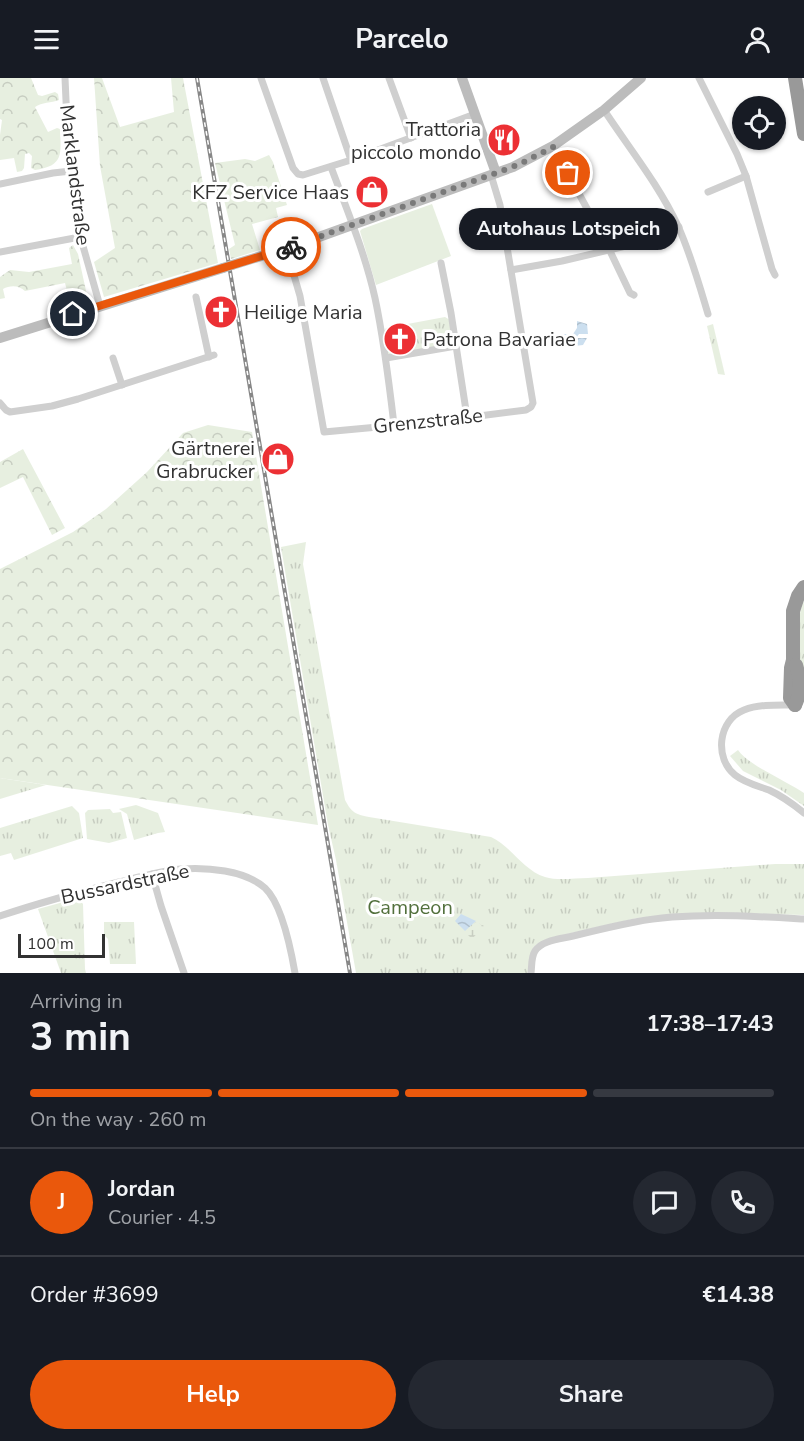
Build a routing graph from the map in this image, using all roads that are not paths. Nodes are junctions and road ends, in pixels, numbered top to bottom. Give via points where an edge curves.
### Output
1 (65, 78) edge
2 (262, 78) edge
3 (323, 78) edge
4 (389, 78) edge
5 (462, 78) edge
6 (641, 78) edge
7 (699, 78) edge
8 (795, 78) edge
9 (803, 78) edge
10 (804, 83) edge
11 (604, 110) junction
12 (475, 114) junction
13 (804, 134) edge
14 (411, 138) junction
15 (553, 147) junction
16 (351, 160) junction
17 (331, 167) junction
18 (70, 171) junction
19 (494, 174) junction
20 (746, 176) junction
21 (0, 184) edge
22 (708, 192) dead end
23 (352, 225) junction
24 (679, 227) junction
25 (80, 237) junction
26 (286, 248) junction
27 (609, 249) junction
28 (0, 252) edge
29 (441, 263) dead end
30 (511, 270) junction
31 (775, 275) dead end
32 (634, 296) dead end
33 (196, 297) dead end
34 (100, 306) junction
35 (708, 314) dead end
36 (0, 338) edge
37 (456, 346) junction
38 (113, 358) dead end
39 (386, 358) junction
40 (122, 385) junction
41 (0, 403) edge
42 (467, 417) junction
43 (394, 425) junction
44 (804, 587) edge
45 (793, 660) junction
46 (802, 688) edge
47 (799, 705) edge
48 (804, 813) edge
49 (152, 874) junction
50 (0, 916) edge
51 (804, 919) edge
52 (184, 973) edge
53 (295, 973) edge
54 (531, 973) edge

1 - 18 street, Marklandstraße
2 - 17 street via 293,168 298,174 307,174
3 - 16 street
4 - 14 street
5 - 12 street
6 - 11 street
7 - 20 street
8 - 13 highway
9 - 10 highway
11 - 15 street
11 - 24 street
12 - 14 street
12 - 19 street
14 - 16 street
15 - 19 street
15 - 27 street
16 - 17 street
17 - 23 street
18 - 21 street
18 - 25 street, Marklandstraße
19 - 23 street
19 - 30 street
20 - 22 street
20 - 31 street
23 - 26 street
23 - 39 street via 375,298
24 - 27 street via 643,242
24 - 35 street
25 - 28 street
25 - 34 street, Marklandstraße
26 - 34 street
26 - 43 street, Grenzstraße via 300,296 324,432
27 - 30 street
27 - 32 street
29 - 37 street
30 - 42 street, Grenzstraße via 531,407
33 - 40 street via 211,356
34 - 36 street
37 - 39 street
37 - 42 street
38 - 40 street
39 - 43 street
40 - 41 street via 42,408 10,412
42 - 43 street, Grenzstraße
44 - 45 highway via 793,611
45 - 46 highway
45 - 47 highway via 790,698
46 - 47 highway
47 - 48 street via 755,707 738,713 724,729 721,751 737,776 784,798
49 - 50 street, Bussardstraße
49 - 52 street
49 - 53 street, Bussardstraße via 211,869 239,875 264,887 277,907
51 - 54 street via 681,917 636,922 540,946 533,956

